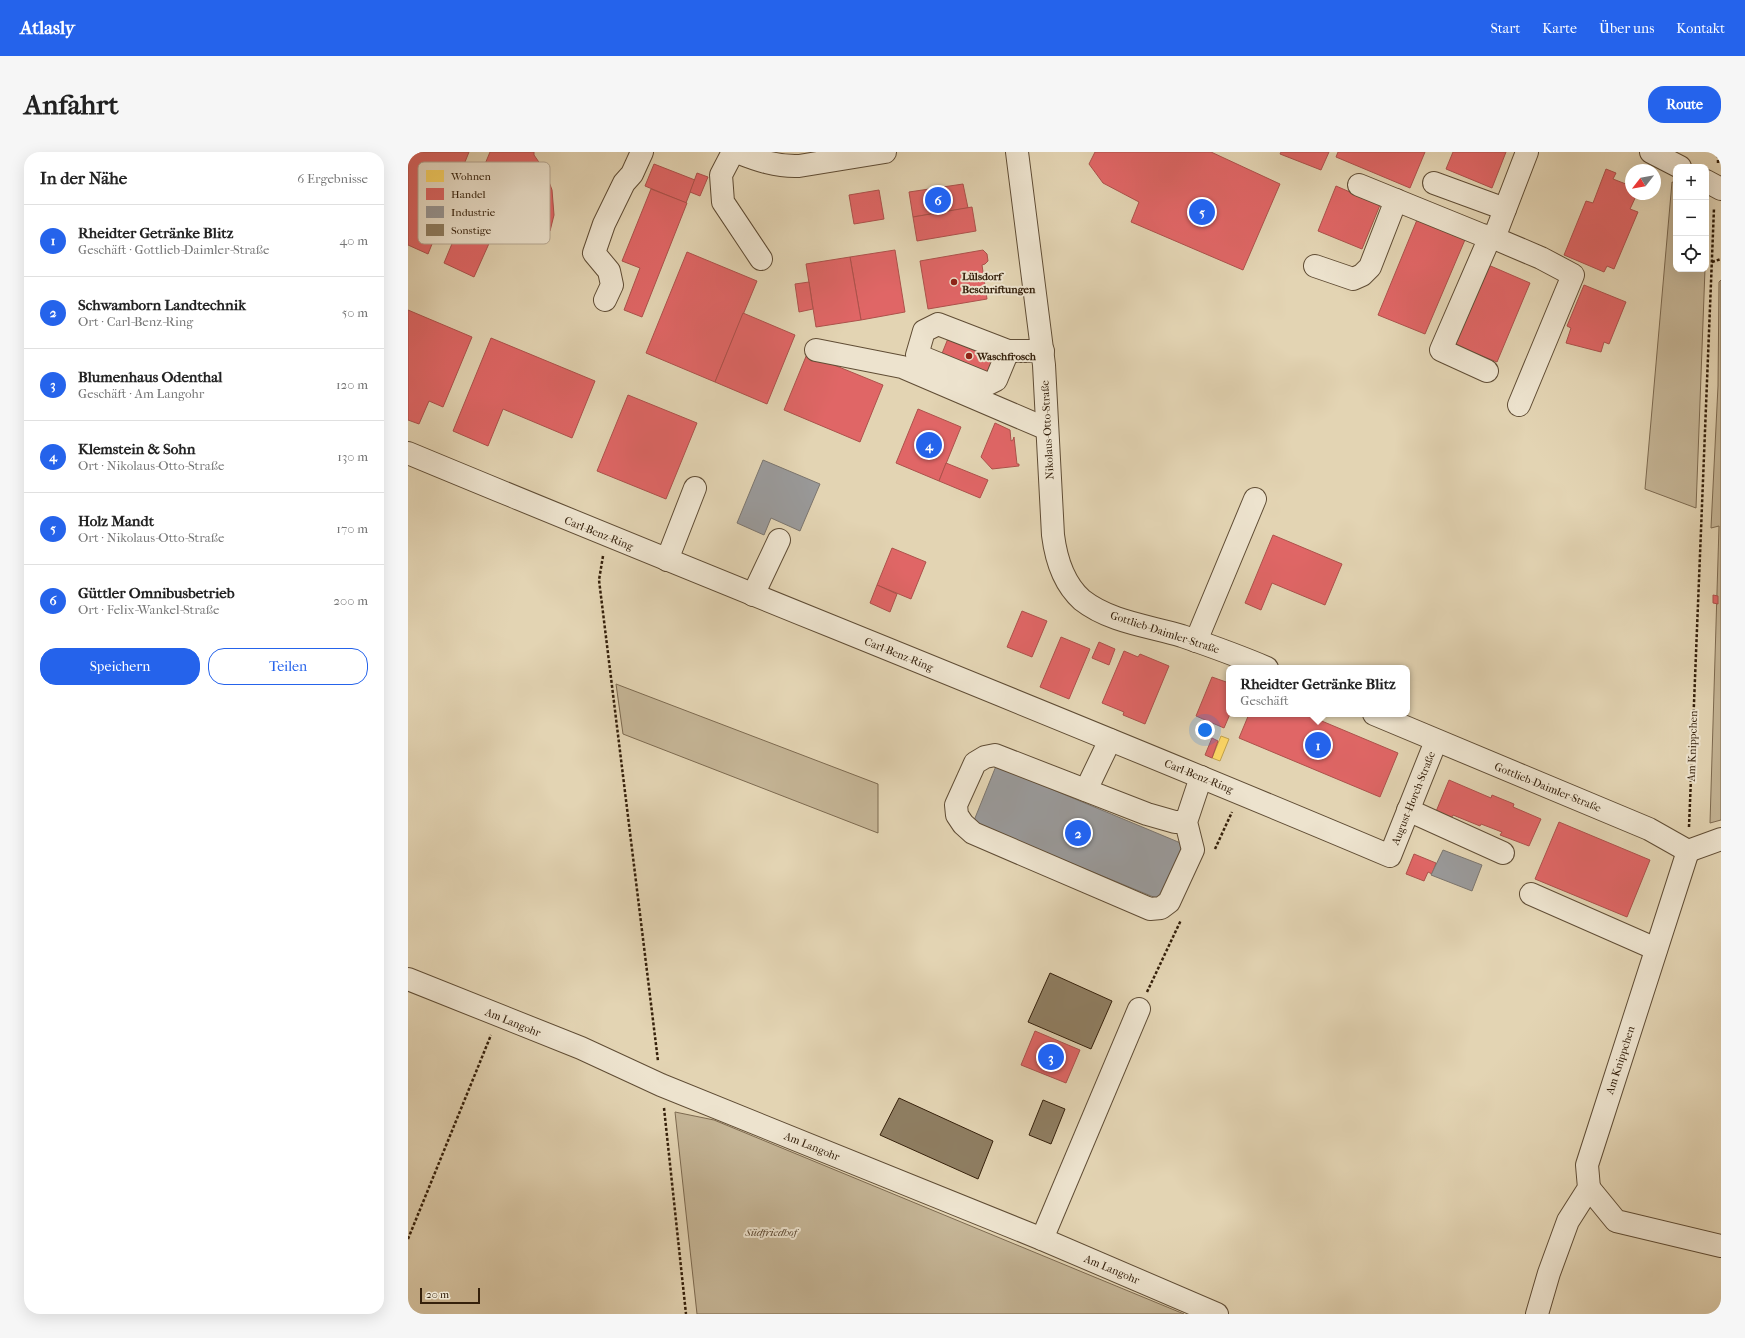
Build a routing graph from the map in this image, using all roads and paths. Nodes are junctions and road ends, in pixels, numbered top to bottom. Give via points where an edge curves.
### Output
1 (642, 152) edge
2 (733, 152) edge
3 (737, 152) edge
4 (885, 152) edge
5 (1017, 152) edge
6 (1527, 152) edge
7 (1651, 152) edge
8 (1718, 152) edge
9 (1674, 164) edge
10 (1434, 183) dead end
11 (1359, 185) dead end
12 (1714, 185) edge
13 (1396, 200) junction
14 (1505, 209) junction
15 (1492, 237) junction
16 (761, 259) dead end
17 (1721, 259) edge
18 (1712, 262) junction
19 (1315, 266) dead end
20 (605, 300) dead end
21 (816, 350) dead end
22 (1008, 351) dead end
23 (1043, 351) junction
24 (1487, 371) dead end
25 (1519, 405) dead end
26 (1047, 429) junction
27 (408, 453) edge
28 (695, 488) dead end
29 (1255, 499) dead end
30 (610, 538) junction
31 (779, 540) dead end
32 (667, 560) junction
33 (1070, 586) joint
34 (753, 595) junction
35 (1196, 641) junction
36 (1261, 665) edge
37 (1381, 717) edge
38 (1110, 740) junction
39 (1436, 741) junction
40 (1201, 777) junction
41 (1086, 790) junction
42 (1408, 810) junction
43 (1186, 822) junction
44 (1721, 839) edge
45 (1688, 851) junction
46 (1502, 853) dead end
47 (1390, 856) joint
48 (1531, 894) dead end
49 (1656, 949) junction
50 (408, 979) edge
51 (1140, 1009) dead end
52 (499, 1016) junction
53 (661, 1085) junction
54 (1589, 1188) junction
55 (408, 1239) edge
56 (1042, 1239) junction
57 (1721, 1246) edge
58 (686, 1314) edge
59 (1217, 1314) edge
60 (1537, 1314) edge

1 - 20 street via 610,211 594,253 609,271 612,285
2 - 16 street via 720,175 723,202
3 - 4 street via 757,160 799,166
5 - 23 street, Nikolaus-Otto-Straße
6 - 14 street
7 - 9 street
8 - 12 path, Am Knippchen
10 - 14 street
11 - 13 street
12 - 18 path, Am Knippchen
13 - 15 street
13 - 19 street via 1370,267 1362,275 1353,279
14 - 15 street
15 - 24 street via 1441,350
15 - 25 street via 1573,275
17 - 18 path
18 - 45 path, Am Knippchen
21 - 26 street via 902,367
22 - 23 street
23 - 26 street, Nikolaus-Otto-Straße
26 - 33 street, Nikolaus-Otto-Straße via 1055,547 1061,570
27 - 30 street, Carl-Benz-Ring
28 - 32 street
29 - 35 street
30 - 32 street, Carl-Benz-Ring
30 - 53 path via 602,558 599,580
31 - 34 street
32 - 34 street, Carl-Benz-Ring
33 - 35 street, Gottlieb-Daimler-Straße via 1081,599 1114,617
34 - 38 street, Carl-Benz-Ring
35 - 36 street, Gottlieb-Daimler-Straße
37 - 39 street, Gottlieb-Daimler-Straße
38 - 40 street, Carl-Benz-Ring
38 - 41 street
39 - 42 street, August-Horch-Straße
39 - 45 street, Gottlieb-Daimler-Straße via 1649,829
40 - 43 street
40 - 47 street, Carl-Benz-Ring
41 - 43 street via 1147,814 1175,822
41 - 43 street via 995,755 975,763 956,805 957,815 973,833 1150,909 1161,908 1169,902 1193,850
42 - 46 street
42 - 47 street, August-Horch-Straße
44 - 45 street
45 - 49 street, Am Knippchen
48 - 49 street
49 - 54 street, Am Knippchen via 1587,1165
50 - 52 street, Am Langohr
51 - 56 street
52 - 53 street, Am Langohr via 581,1048
52 - 55 path
53 - 56 street, Am Langohr
53 - 58 path
54 - 57 street via 1616,1221
54 - 60 street via 1568,1221
56 - 59 street, Am Langohr

